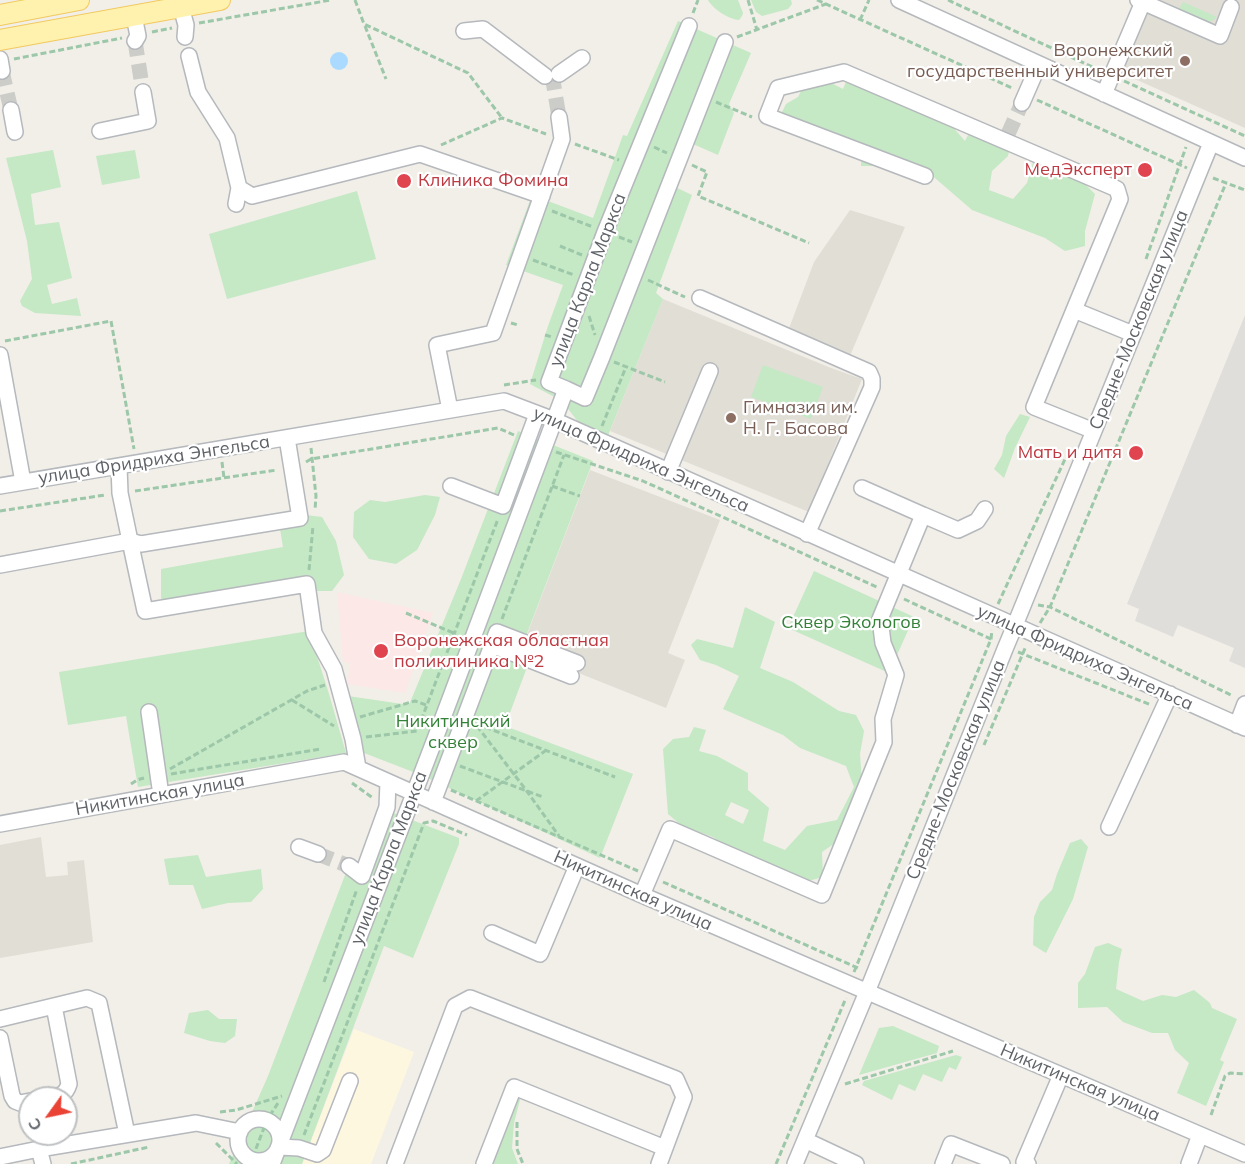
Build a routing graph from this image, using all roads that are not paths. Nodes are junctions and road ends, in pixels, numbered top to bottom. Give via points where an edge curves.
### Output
1 (79, 0) edge
2 (220, 0) edge
3 (899, 0) edge
4 (1141, 1) edge
5 (1231, 8) dead end
6 (0, 15) edge
7 (134, 16) junction
8 (689, 26) road end
9 (464, 31) dead end
10 (136, 38) tunnel mouth
11 (0, 40) edge
12 (725, 42) road end
13 (189, 56) dead end
14 (582, 58) dead end
15 (1039, 64) junction
16 (143, 92) tunnel mouth
17 (1104, 94) junction
18 (1024, 99) tunnel mouth
19 (11, 110) tunnel mouth
20 (559, 117) tunnel mouth
21 (100, 131) dead end
22 (15, 132) dead end
23 (1211, 142) junction
24 (1245, 158) edge
25 (925, 176) dead end
26 (239, 188) junction
27 (543, 196) junction
28 (236, 204) dead end
29 (694, 298) road end
30 (1074, 310) junction
31 (1133, 334) junction
32 (0, 355) edge
33 (710, 371) dead end
34 (566, 389) junction
35 (450, 410) junction
36 (537, 414) junction
37 (554, 420) junction
38 (1087, 429) junction
39 (287, 438) junction
40 (119, 466) junction
41 (668, 472) junction
42 (24, 482) junction
43 (0, 486) edge
44 (451, 486) dead end
45 (862, 488) dead end
46 (985, 509) dead end
47 (923, 515) junction
48 (807, 534) junction
49 (130, 541) junction
50 (0, 565) edge
51 (897, 574) junction
52 (1016, 625) junction
53 (574, 669) dead end
54 (1170, 694) junction
55 (1240, 701) edge
56 (149, 712) dead end
57 (1241, 727) edge
58 (358, 768) junction
59 (388, 782) junction
60 (414, 793) junction
61 (161, 795) junction
62 (433, 802) junction
63 (0, 824) edge
64 (1109, 827) dead end
65 (299, 847) dead end
66 (318, 854) tunnel mouth
67 (349, 866) tunnel mouth
68 (577, 866) junction
69 (642, 895) junction
70 (492, 933) dead end
71 (867, 992) junction
72 (54, 1006) junction
73 (0, 1019) edge
74 (0, 1038) edge
75 (1061, 1075) junction
76 (350, 1081) dead end
77 (68, 1086) edge
78 (18, 1102) edge
79 (240, 1132) junction
80 (128, 1134) junction
81 (1200, 1135) junction
82 (805, 1140) junction
83 (279, 1147) junction
84 (665, 1148) junction
85 (1245, 1154) edge
86 (0, 1157) edge
87 (41, 1157) edge
88 (250, 1162) edge
89 (1025, 1163) edge
90 (272, 1164) edge
91 (395, 1164) edge
92 (484, 1164) edge
93 (659, 1164) edge
94 (795, 1164) edge
95 (856, 1164) edge
96 (943, 1164) edge
97 (1002, 1164) edge
98 (1189, 1164) edge

1 - 6 main road
2 - 7 main road via 184,23
3 - 15 street
4 - 5 street via 1220,36
4 - 17 street
7 - 10 street
7 - 11 main road
8 - 34 street, улица Карла Маркса via 549,382
9 - 14 street via 483,29 552,75
12 - 34 street via 585,398
13 - 26 street via 198,92 227,138
15 - 17 street
15 - 18 street
16 - 21 street via 148,121
17 - 23 street
19 - 22 street
20 - 27 street via 562,139
23 - 24 street
23 - 31 street, Средне-Московская улица
25 - 30 street via 767,116 778,88 844,72 1006,137 1117,189 1120,199
26 - 27 street via 252,196 420,154
26 - 28 street
27 - 35 street via 493,333 436,345
29 - 48 street via 868,372 872,379 872,387
30 - 31 street
30 - 38 street via 1034,407
31 - 38 street, Средне-Московская улица
32 - 42 street
33 - 41 street
34 - 37 street, улица Карла Маркса
35 - 36 street, улица Фридриха Энгельса via 504,401
35 - 39 street, улица Фридриха Энгельса
36 - 37 street, улица Фридриха Энгельса
36 - 44 street via 503,506
37 - 41 street, улица Фридриха Энгельса
37 - 60 street, улица Карла Маркса
38 - 52 street, Средне-Московская улица
39 - 40 street, улица Фридриха Энгельса
39 - 49 street via 300,518 141,544
40 - 42 street, улица Фридриха Энгельса
40 - 49 street
41 - 48 street, улица Фридриха Энгельса
42 - 43 street, улица Фридриха Энгельса
45 - 47 street
46 - 47 street via 977,520 958,530
47 - 51 street
48 - 51 street, улица Фридриха Энгельса
49 - 50 street
49 - 58 street via 145,611 307,584 314,633 334,669
51 - 52 street, улица Фридриха Энгельса via 996,610
51 - 69 street via 880,619 883,643 896,675 883,719 884,742 822,895 670,829
52 - 54 street, улица Фридриха Энгельса
52 - 71 street, Средне-Московская улица
53 - 62 street via 494,639
54 - 57 street, улица Фридриха Энгельса
54 - 64 street
55 - 57 street
56 - 61 street
58 - 59 street, Никитинская улица
58 - 61 street, Никитинская улица via 344,762
59 - 60 street, Никитинская улица
59 - 67 street via 387,807 362,876
60 - 62 street, Никитинская улица
60 - 83 street, улица Карла Маркса
61 - 63 street, Никитинская улица
62 - 68 street, Никитинская улица
65 - 66 street
68 - 69 street, Никитинская улица
68 - 70 street via 540,954
69 - 71 street, Никитинская улица
71 - 75 street, Никитинская улица
71 - 82 street, Средне-Московская улица
72 - 73 street
72 - 77 street
72 - 80 street via 87,998 99,1003
74 - 78 street via 12,1096
75 - 81 street, Никитинская улица
75 - 89 street
76 - 83 street via 323,1150 317,1154
79 - 80 street via 196,1123
79 - 83 street via 250,1121 267,1120 278,1131
79 - 88 street via 240,1148
80 - 87 street
81 - 85 street, Никитинская улица
81 - 98 street
82 - 94 street, Средне-Московская улица
82 - 95 street
83 - 88 street via 268,1158
83 - 90 street, улица Карла Маркса
84 - 91 street via 684,1097 676,1079 470,998 455,1006
84 - 92 street via 514,1087
84 - 93 street
86 - 87 street
96 - 97 street via 951,1144

